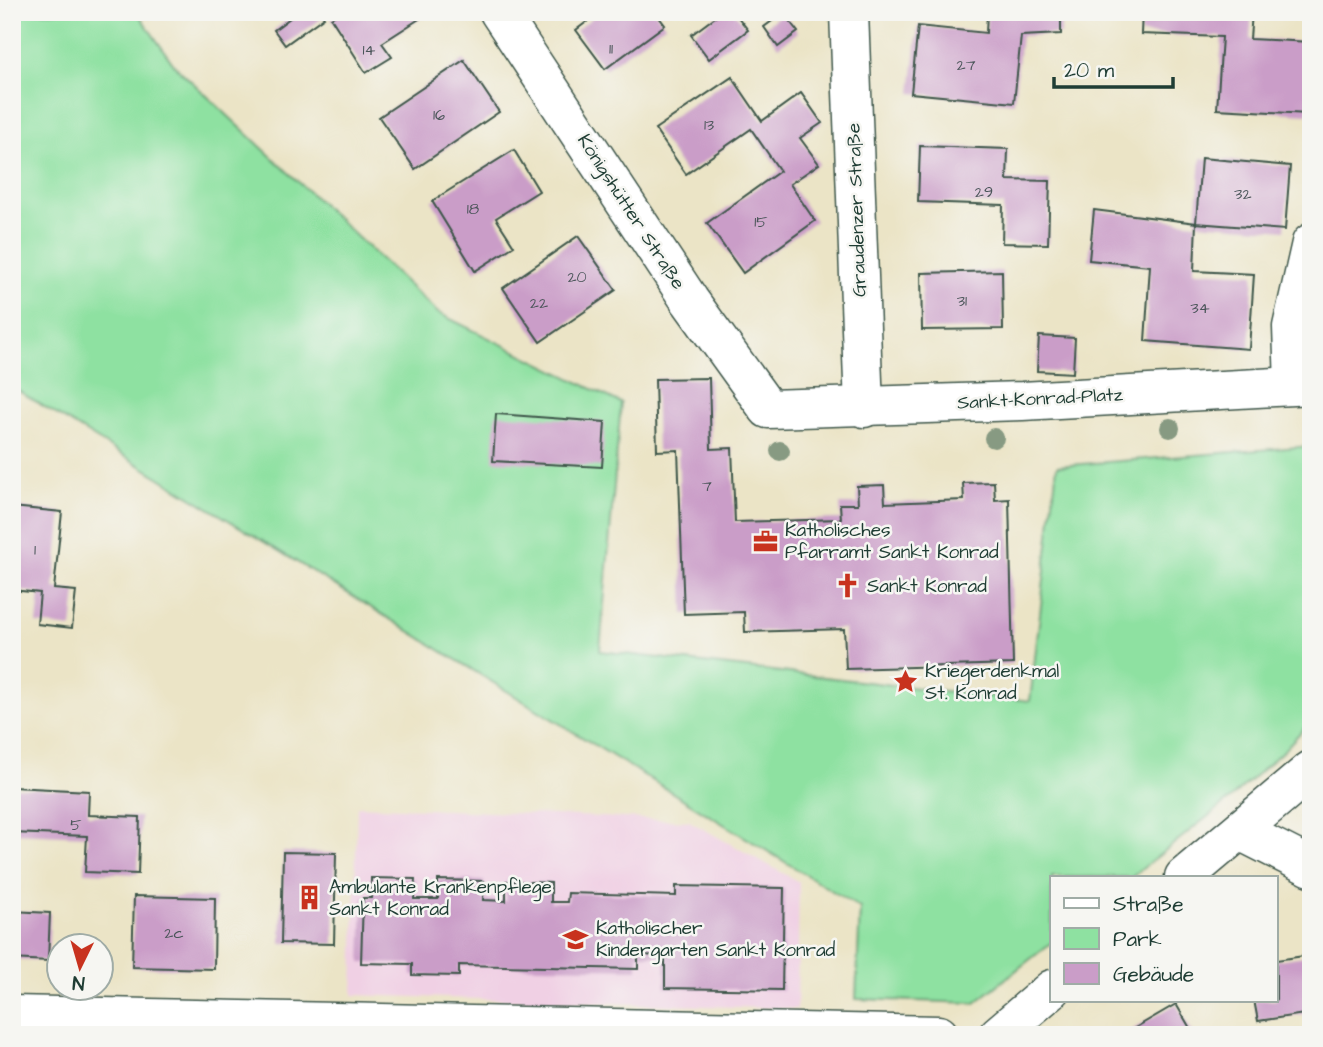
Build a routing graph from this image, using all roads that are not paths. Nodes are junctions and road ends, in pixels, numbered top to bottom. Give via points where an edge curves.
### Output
1 (499, 12) edge
2 (849, 12) edge
3 (1311, 243) edge
4 (1303, 385) edge
5 (864, 408) junction
6 (768, 409) joint
7 (1311, 770) edge
8 (1240, 831) junction
9 (1311, 867) edge
10 (1185, 876) edge
11 (1050, 991) edge
12 (12, 1016) edge
13 (939, 1035) edge
14 (998, 1035) edge

1 - 6 street, Königshütter Straße via 690,302
2 - 5 street, Graudenzer Straße
3 - 4 street via 1292,327
4 - 5 street, Sankt-Konrad-Platz
5 - 6 street, Sankt-Konrad-Platz
7 - 8 street
8 - 9 street
8 - 10 street
11 - 14 street
12 - 13 street

